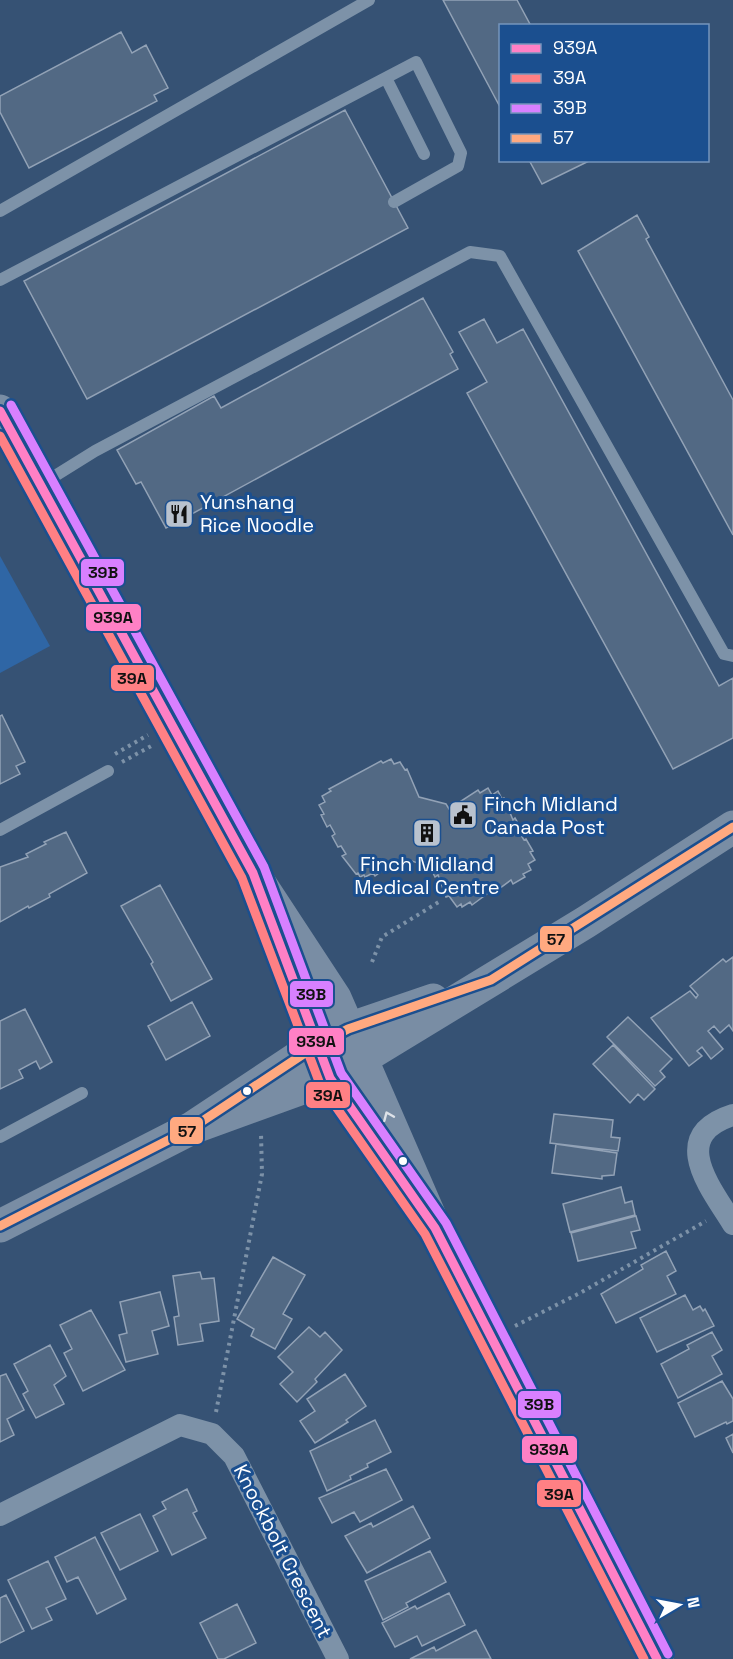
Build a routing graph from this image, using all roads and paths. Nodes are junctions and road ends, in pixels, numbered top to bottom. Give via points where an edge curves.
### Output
1 (369, 0) edge
2 (386, 78) junction
3 (424, 154) dead end
4 (394, 202) dead end
5 (0, 211) edge
6 (0, 280) edge
7 (0, 411) edge
8 (41, 484) junction
9 (733, 656) edge
10 (174, 727) junction
11 (108, 771) junction
12 (733, 827) edge
13 (0, 830) edge
14 (253, 873) junction
15 (442, 900) dead end
16 (372, 962) dead end
17 (491, 980) junction
18 (348, 1029) junction
19 (317, 1045) junction
20 (361, 1060) junction
21 (330, 1078) junction
22 (82, 1093) dead end
23 (733, 1115) edge
24 (192, 1128) junction
25 (0, 1137) edge
26 (262, 1141) dead end
27 (729, 1218) edge
28 (0, 1226) edge
29 (435, 1228) junction
30 (492, 1338) junction
31 (221, 1390) dead end
32 (0, 1515) edge
33 (338, 1659) edge
34 (657, 1659) edge

1 - 5 lane
2 - 3 lane
2 - 4 lane via 416,62 461,153 458,166
2 - 6 lane
7 - 8 main road
8 - 9 lane via 95,451 470,252 500,256 724,654
8 - 10 main road
10 - 11 path
10 - 11 path via 104,760
10 - 14 main road
11 - 13 lane
12 - 17 main road
14 - 18 main road via 335,998
14 - 19 main road
15 - 16 path via 382,937
17 - 18 main road
17 - 20 main road
18 - 19 main road
18 - 20 main road
19 - 21 main road
19 - 24 main road
20 - 21 main road
29 -> 20 main road
21 - 24 main road
21 - 29 main road
22 - 25 lane
23 - 27 street via 707,1130 699,1141 697,1158 703,1176
24 - 28 main road
26 - 31 path via 262,1174
27 - 30 path
29 - 30 main road
30 - 34 main road
32 - 33 street, Knockbolt Crescent via 180,1425 212,1434 234,1456

